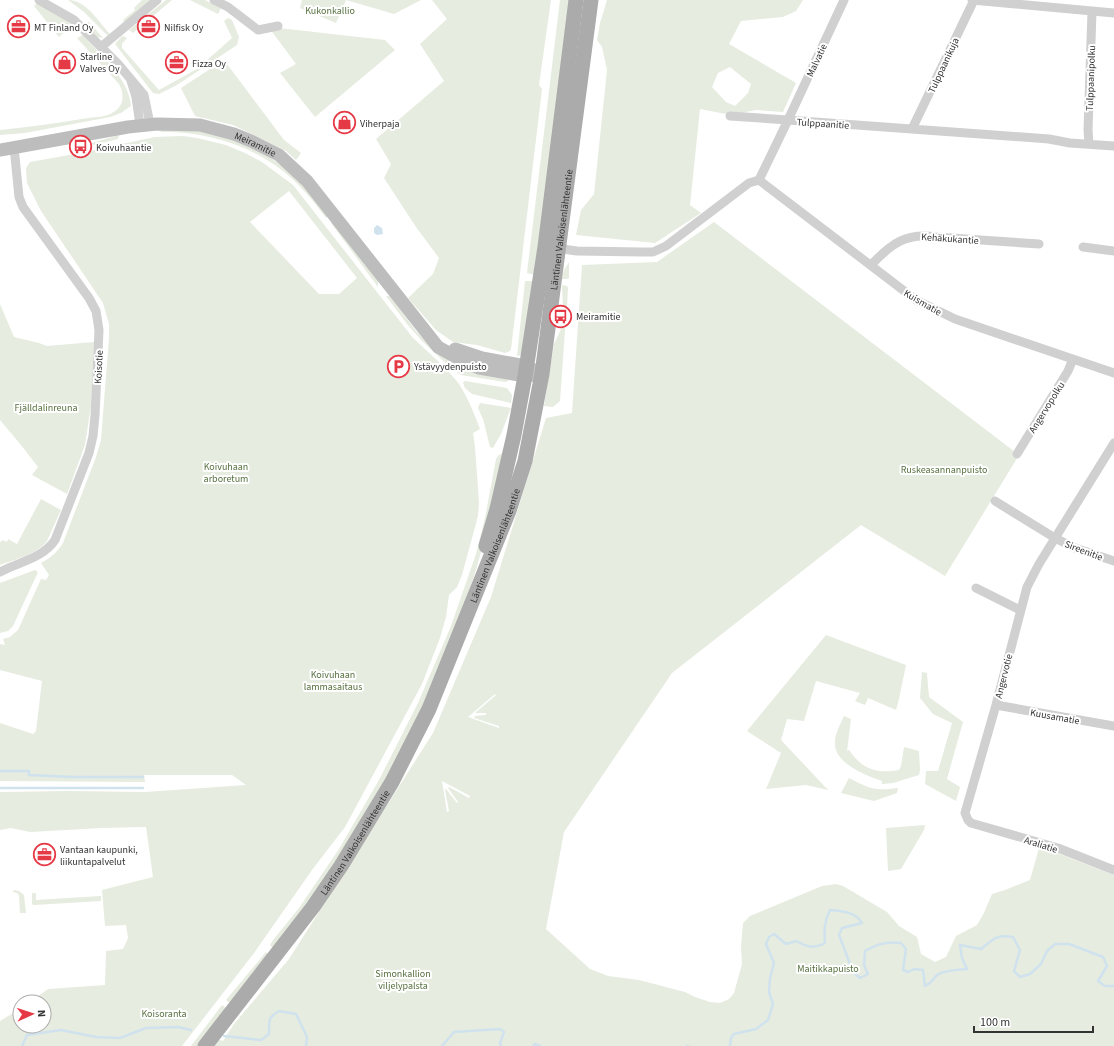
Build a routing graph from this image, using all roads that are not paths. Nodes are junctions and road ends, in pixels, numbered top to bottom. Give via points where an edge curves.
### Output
1 (39, 0) edge
2 (157, 0) edge
3 (214, 0) edge
4 (576, 0) edge
5 (591, 0) edge
6 (844, 0) edge
7 (973, 0) edge
8 (1092, 12) junction
9 (1114, 13) edge
10 (278, 26) dead end
11 (101, 47) junction
12 (730, 116) dead end
13 (788, 120) junction
14 (145, 125) junction
15 (912, 129) junction
16 (1089, 144) junction
17 (1114, 146) edge
18 (7, 147) edge
19 (759, 180) junction
20 (1038, 244) dead end
21 (1083, 247) dead end
22 (552, 248) junction
23 (1114, 251) edge
24 (871, 265) junction
25 (1073, 359) junction
26 (526, 371) junction
27 (1114, 373) edge
28 (542, 374) junction
29 (1113, 445) edge
30 (1017, 454) dead end
31 (995, 501) dead end
32 (1055, 538) junction
33 (1114, 561) edge
34 (0, 572) edge
35 (976, 588) dead end
36 (1020, 610) junction
37 (466, 616) junction
38 (996, 705) junction
39 (1114, 726) edge
40 (968, 820) joint
41 (1114, 870) edge
42 (205, 1046) edge

1 - 11 street via 74,20
2 - 11 street
3 - 10 street via 228,7 258,30
4 - 22 main road, Läntinen Valkoisenlähteentie
5 - 22 main road, Läntinen Valkoisenlähteentie
6 - 13 street, Malvatie
7 - 8 street
7 - 15 street, Tulppaanikuja
8 - 9 street
8 - 16 street, Tulppaanipolku
11 - 14 street via 130,80
12 - 13 street
13 - 15 street, Tulppaanitie
13 - 19 street, Tulppaanitie
14 - 18 main road, Meiramitie
14 - 26 main road, Meiramitie via 200,125 240,136 279,155 307,181 438,347 479,368
15 - 16 street, Tulppaanitie
16 - 17 street, Tulppaanitie
18 - 34 street, Koisotie via 23,207 94,308 99,325 99,351 95,415 89,453 55,540 43,554
19 - 22 street via 748,183 666,246 653,252 577,251
19 - 24 street, Kuismatie
20 - 24 street, Kehäkukantie via 911,236 889,247
21 - 23 street
22 - 26 main road, Läntinen Valkoisenlähteentie
22 - 28 main road, Läntinen Valkoisenlähteentie
24 - 25 street, Kuismatie via 916,300 940,313
25 - 27 street, Kuismatie
25 - 30 street, Angervopolku
26 - 28 main road, Meiramitie
26 - 37 main road, Läntinen Valkoisenlähteentie via 499,501
28 - 37 main road, Läntinen Valkoisenlähteentie via 525,461 501,532
29 - 32 street, Angervotie
31 - 32 street
32 - 33 street, Sireenitie via 1075,548
32 - 36 street, Angervotie via 1027,587
35 - 36 street
36 - 38 street, Angervotie
37 - 42 main road, Läntinen Valkoisenlähteentie via 418,731 392,782 313,907
38 - 39 street, Kuusamatie
38 - 40 street, Angervotie via 965,813
40 - 41 street, Araliatie via 1058,848

